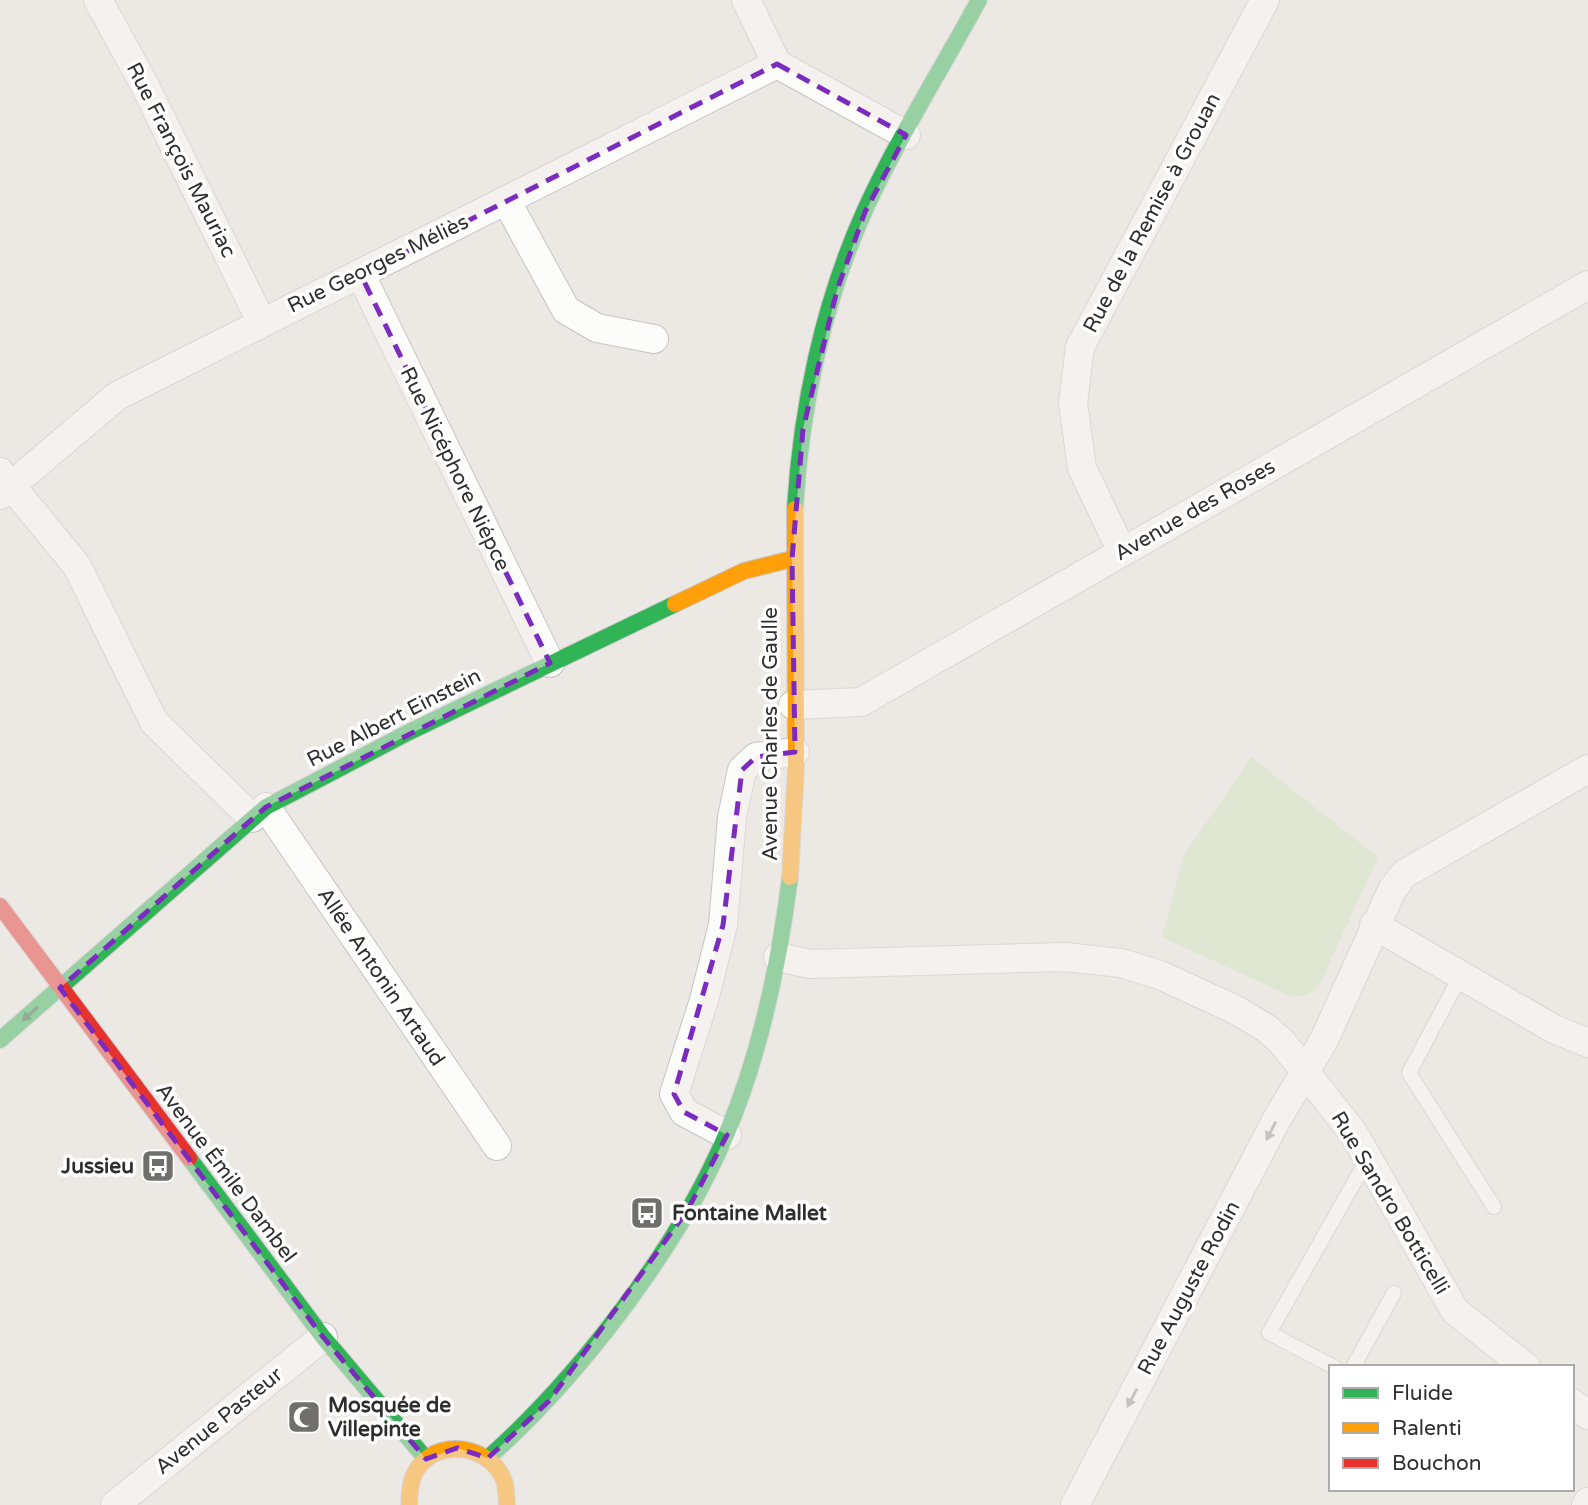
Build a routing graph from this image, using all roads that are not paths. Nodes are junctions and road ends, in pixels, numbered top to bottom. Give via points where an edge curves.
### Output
1 (98, 0) edge
2 (746, 0) edge
3 (979, 0) edge
4 (1265, 0) edge
5 (777, 64) junction
6 (906, 135) junction
7 (506, 200) junction
8 (360, 275) junction
9 (1588, 285) edge
10 (261, 321) junction
11 (654, 339) dead end
12 (4, 484) edge
13 (1122, 552) junction
14 (792, 559) junction
15 (550, 663) junction
16 (793, 705) junction
17 (795, 752) junction
18 (1588, 769) edge
19 (259, 813) junction
20 (0, 906) edge
21 (1374, 925) junction
22 (778, 957) junction
23 (1461, 975) junction
24 (60, 988) junction
25 (0, 1040) edge
26 (1588, 1043) edge
27 (1307, 1073) junction
28 (727, 1135) junction
29 (496, 1146) dead end
30 (1368, 1158) junction
31 (1494, 1207) dead end
32 (1394, 1293) dead end
33 (323, 1338) junction
34 (1330, 1365) edge
35 (1354, 1365) edge
36 (1523, 1365) edge
37 (488, 1458) junction
38 (426, 1459) junction
39 (115, 1505) edge
40 (409, 1505) edge
41 (507, 1505) edge
42 (1075, 1505) edge

1 - 10 street, Rue François Mauriac
2 - 5 street
3 - 6 street, Avenue Charles de Gaulle
4 - 13 street, Rue de la Remise à Grouan via 1080,346 1073,403 1082,468
5 - 6 street
5 - 7 street, Rue Georges Méliès
6 - 14 street, Avenue Charles de Gaulle via 864,212 816,368 797,475
7 - 8 street, Rue Georges Méliès
7 - 11 street via 566,310 597,328
8 - 10 street, Rue Georges Méliès
8 - 15 street, Rue Nicéphore Niépce
9 - 13 street, Avenue des Roses
10 - 12 street, Rue Georges Méliès via 117,396
12 - 19 street, Allée Antonin Artaud via 78,566 154,722
13 - 16 street, Avenue des Roses via 861,702
14 - 15 street, Rue Albert Einstein via 744,570
14 - 16 street, Avenue Charles de Gaulle
15 - 19 street, Rue Albert Einstein
16 - 17 street, Avenue Charles de Gaulle
17 - 22 street, Avenue Charles de Gaulle via 790,877
17 - 28 street via 756,757 742,770 732,817 723,925 674,1094 684,1112
18 - 21 street, Rue Auguste Rodin via 1404,874
19 - 24 street, Rue Albert Einstein
19 - 29 street, Allée Antonin Artaud
20 - 24 street, Avenue Émile Dambel
21 - 23 street
21 - 27 street, Rue Auguste Rodin
22 - 27 street, Rue Sandro Botticelli via 810,964 1065,957 1121,963 1172,980 1266,1028
22 - 28 street, Avenue Charles de Gaulle
23 - 26 street via 1554,1029
23 - 31 lane via 1409,1073
24 -> 25 street, Rue Albert Einstein
24 - 33 street, Avenue Émile Dambel
27 - 30 street, Rue Sandro Botticelli
27 -> 42 street, Rue Auguste Rodin via 1277,1119
28 - 37 street, Avenue Charles de Gaulle via 687,1211 586,1357 549,1401
30 - 34 lane via 1269,1333
30 - 36 street, Rue Sandro Botticelli via 1454,1311
32 - 35 lane
33 - 38 street, Avenue Émile Dambel
33 - 39 street, Avenue Pasteur
37 - 38 street via 457,1448
37 - 41 street via 505,1482
38 - 40 street via 410,1482

